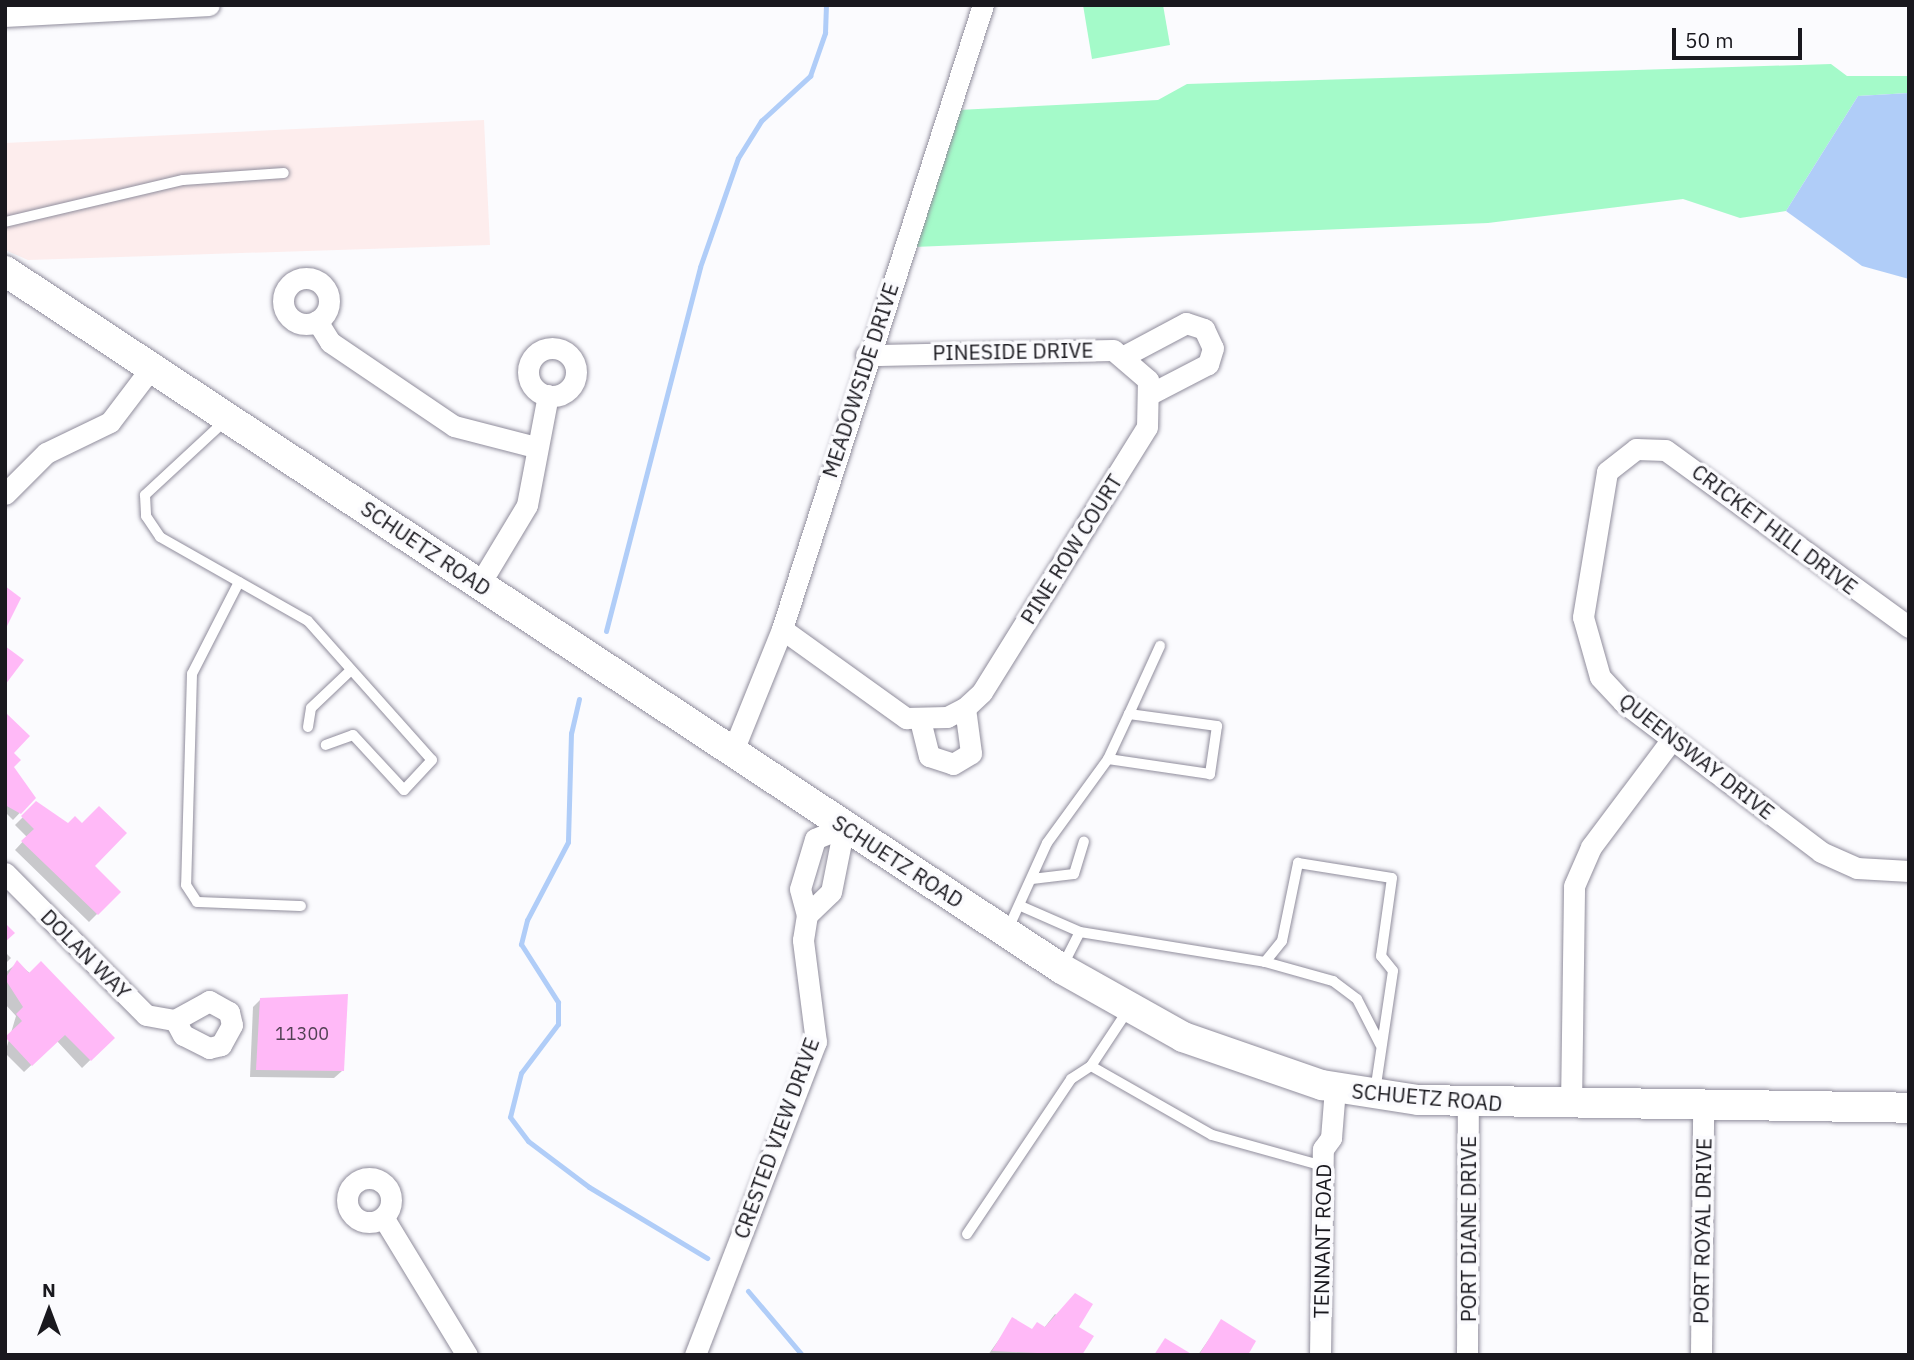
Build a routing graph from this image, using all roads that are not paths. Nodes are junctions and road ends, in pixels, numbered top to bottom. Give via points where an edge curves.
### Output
1 (209, 5) edge
2 (983, 5) edge
3 (125, 7) edge
4 (5, 16) edge
5 (284, 173) dead end
6 (5, 222) edge
7 (5, 271) edge
8 (317, 321) dead end
9 (866, 355) junction
10 (1124, 356) junction
11 (154, 364) junction
12 (1150, 387) junction
13 (548, 395) dead end
14 (232, 415) junction
15 (535, 447) junction
16 (1636, 449) joint
17 (5, 494) edge
18 (239, 582) junction
19 (479, 585) junction
20 (1909, 627) edge
21 (782, 629) junction
22 (1160, 646) dead end
23 (351, 670) junction
24 (965, 708) junction
25 (1129, 714) junction
26 (920, 720) junction
27 (308, 727) dead end
28 (1672, 739) junction
29 (326, 745) dead end
30 (732, 753) junction
31 (1108, 759) junction
32 (844, 827) junction
33 (1084, 841) dead end
34 (1909, 871) edge
35 (5, 873) edge
36 (1032, 879) junction
37 (301, 906) dead end
38 (1023, 907) junction
39 (807, 915) junction
40 (1007, 932) junction
41 (1080, 932) junction
42 (1265, 962) junction
43 (1062, 968) junction
44 (1129, 1009) junction
45 (175, 1020) dead end
46 (1381, 1048) junction
47 (1091, 1066) junction
48 (1329, 1087) junction
49 (1375, 1095) junction
50 (1468, 1103) junction
51 (1571, 1106) junction
52 (1703, 1107) junction
53 (1909, 1108) edge
54 (1323, 1158) junction
55 (383, 1217) dead end
56 (967, 1234) dead end
57 (467, 1355) edge
58 (695, 1355) edge
59 (1320, 1355) edge
60 (1467, 1355) edge
61 (1701, 1355) edge

1 - 3 street
2 - 9 street, MEADOWSIDE DRIVE
3 - 4 street
5 - 6 lane via 183,180
7 - 11 main road, SCHUETZ ROAD
8 - 15 street via 330,342 454,426
9 - 10 street, PINESIDE DRIVE via 1099,348
9 - 21 street, MEADOWSIDE DRIVE
10 - 12 street, PINESIDE DRIVE
10 - 12 street via 1186,323 1203,329 1213,348 1208,364
11 - 14 main road, SCHUETZ ROAD
11 - 17 street via 110,422 46,453
12 - 24 street, PINE ROW COURT via 1147,427 982,692
13 - 15 street
14 - 18 lane via 145,495 146,516 160,537
14 - 19 main road, SCHUETZ ROAD
15 - 19 street via 527,505
16 - 20 street, CRICKET HILL DRIVE via 1650,447 1683,460
16 - 28 street, QUEENSWAY DRIVE via 1616,458 1601,489 1585,640 1611,690
18 - 23 lane via 308,621
18 - 37 lane via 192,674 186,885 197,902
19 - 30 main road, SCHUETZ ROAD
21 - 26 street via 906,718
21 - 30 street, MEADOWSIDE DRIVE
22 - 25 lane
23 - 27 lane via 311,708
23 - 29 lane via 432,760 404,790 353,736
24 - 26 street
24 - 26 street via 971,753 953,764 929,756
25 - 31 lane
25 - 31 lane via 1217,726 1210,774
28 - 34 street, QUEENSWAY DRIVE via 1839,862
28 - 51 street via 1591,847 1574,886
30 - 32 main road, SCHUETZ ROAD
31 - 36 lane via 1047,843
32 - 39 street via 831,891
32 - 39 street, CRESTED VIEW DRIVE via 814,839 800,889
32 - 40 main road, SCHUETZ ROAD
33 - 36 lane via 1074,874
35 - 45 street, DOLAN WAY via 146,1015
36 - 38 lane
38 - 40 lane
38 - 41 lane
39 - 58 street, CRESTED VIEW DRIVE via 803,940 816,1042
40 - 43 main road, SCHUETZ ROAD
41 - 42 lane
41 - 43 lane
42 - 46 lane via 1333,981 1357,999
42 - 46 lane via 1282,941 1298,863 1392,878 1381,956 1393,971
43 - 44 main road, SCHUETZ ROAD
44 - 47 lane
44 - 48 main road, SCHUETZ ROAD via 1192,1041
46 - 49 lane
47 - 54 lane via 1212,1135
47 - 56 lane via 1071,1079
48 - 49 main road, SCHUETZ ROAD
48 - 54 street, TENNANT ROAD via 1317,1138
49 - 50 main road, SCHUETZ ROAD
50 - 51 main road, SCHUETZ ROAD
50 - 60 street, PORT DIANE DRIVE
51 - 52 main road, SCHUETZ ROAD
52 - 53 main road, SCHUETZ ROAD
52 - 61 street, PORT ROYAL DRIVE
54 - 59 street, TENNANT ROAD
55 - 57 street

